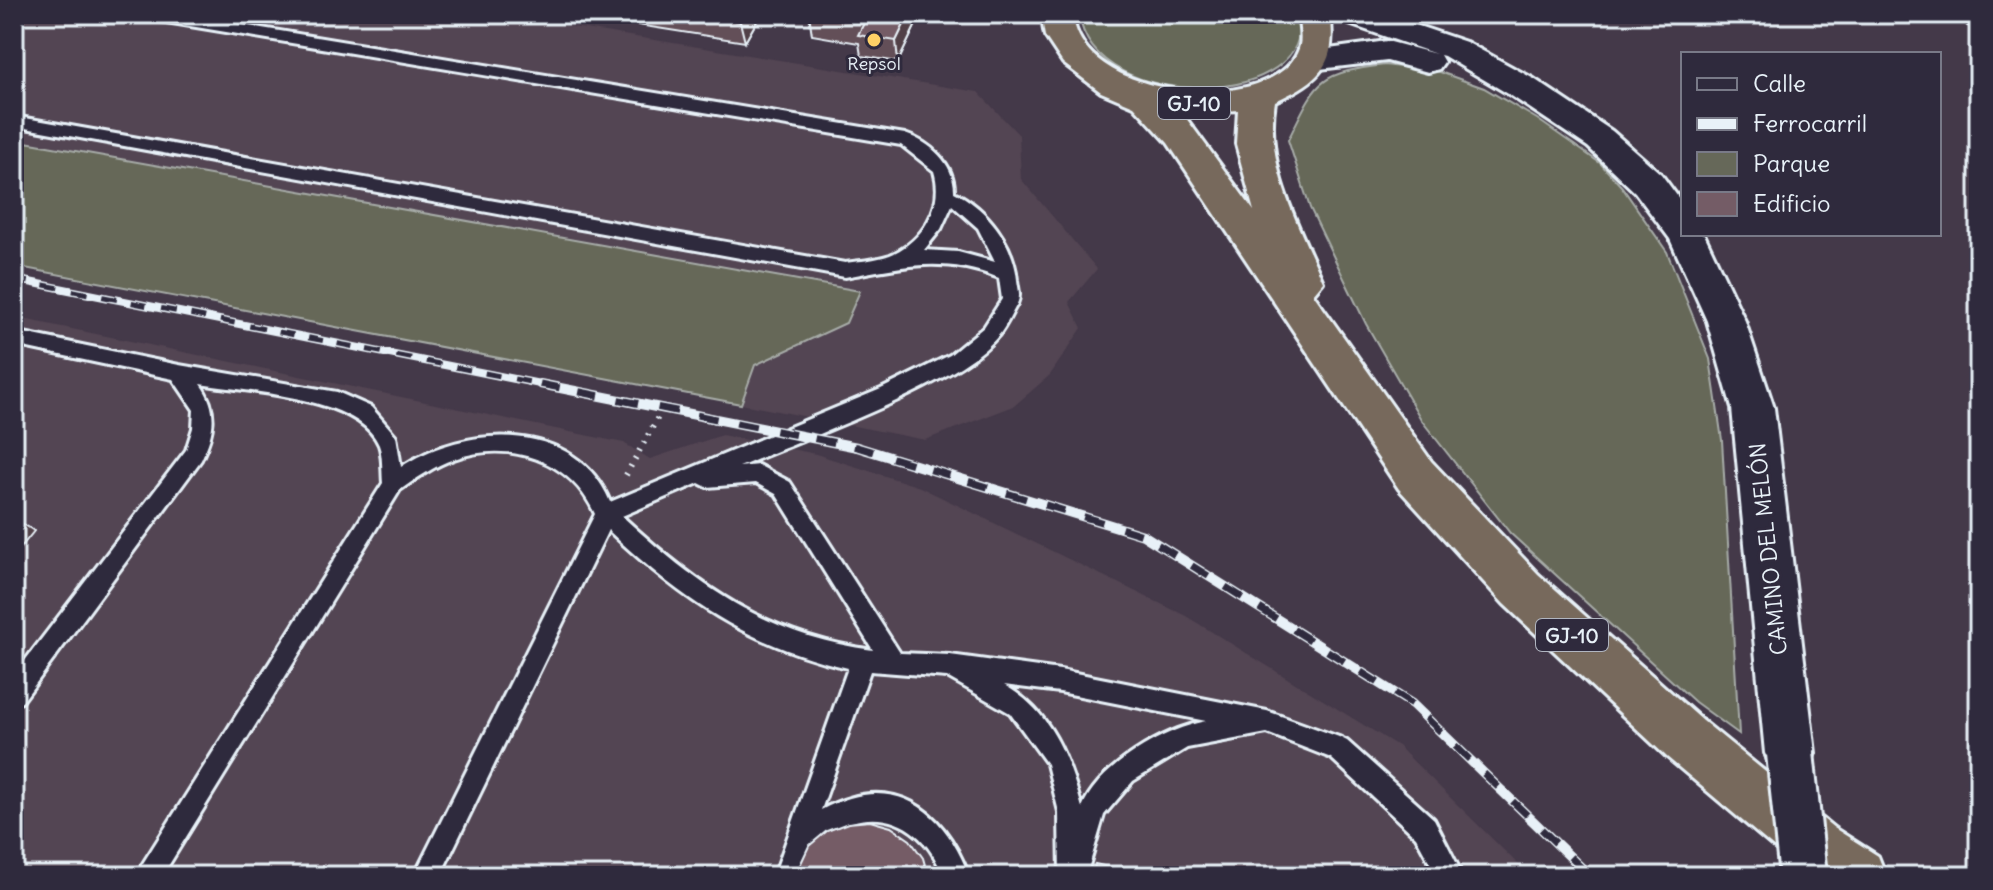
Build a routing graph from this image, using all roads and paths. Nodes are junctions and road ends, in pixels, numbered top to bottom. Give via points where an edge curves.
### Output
1 (148, 14) edge
2 (1314, 14) edge
3 (1351, 14) edge
4 (1056, 17) edge
5 (1311, 60) junction
6 (1522, 87) junction
7 (1258, 97) junction
8 (1147, 98) junction
9 (14, 121) edge
10 (946, 195) junction
11 (1681, 228) edge
12 (1686, 236) edge
13 (897, 260) junction
14 (1009, 275) junction
15 (14, 338) edge
16 (1329, 352) junction
17 (179, 373) junction
18 (658, 417) dead end
19 (686, 480) junction
20 (393, 484) junction
21 (605, 514) junction
22 (862, 661) junction
23 (894, 664) junction
24 (950, 666) junction
25 (14, 694) edge
26 (1267, 722) junction
27 (799, 839) junction
28 (148, 876) edge
29 (427, 876) edge
30 (787, 876) edge
31 (956, 876) edge
32 (1073, 876) edge
33 (1450, 876) edge
34 (1803, 876) edge
35 (1858, 876) edge

1 - 10 lane via 905,140 930,156 943,174
2 - 5 highway via 1320,31
3 - 6 street, CAMINO DEL MELÓN via 1455,49
4 - 8 highway, GJ-10 via 1069,52 1108,83
5 - 6 street, CAMINO DEL MELÓN via 1387,51
5 - 7 highway, GJ-10 via 1292,80
6 - 11 street, CAMINO DEL MELÓN via 1600,139 1648,183
7 - 8 highway, GJ-10 via 1214,105
7 - 16 highway, GJ-10 via 1254,155
8 - 16 highway, GJ-10 via 1181,134
9 - 13 lane via 845,270
10 - 13 lane via 924,243
10 - 14 lane via 969,204 1000,247
12 - 34 street, CAMINO DEL MELÓN, bridge via 1726,321 1753,408
13 - 14 lane via 966,257
14 - 19 lane via 1011,299 991,332 957,360 888,395
15 - 17 lane
16 - 35 highway, GJ-10 via 1415,475 1521,589 1685,739
17 - 20 lane via 330,398 364,413 389,442
17 - 25 lane via 204,402 205,426 194,454
18 - 21 path
19 - 21 lane
19 - 23 lane via 758,474 783,488
20 - 21 lane via 435,457 476,444 516,443 551,453 571,467 594,487
20 - 28 lane
21 - 22 lane via 663,569 727,616 789,643
21 - 29 lane
22 - 23 lane
22 - 27 lane
23 - 24 lane
24 - 26 lane via 1060,681
24 - 32 lane via 1018,705 1057,759 1071,812
26 - 32 lane via 1183,737 1125,773 1094,808
26 - 33 lane via 1339,749 1425,828
27 - 30 lane
27 - 31 lane via 847,810 876,805 914,814 936,832 950,853

